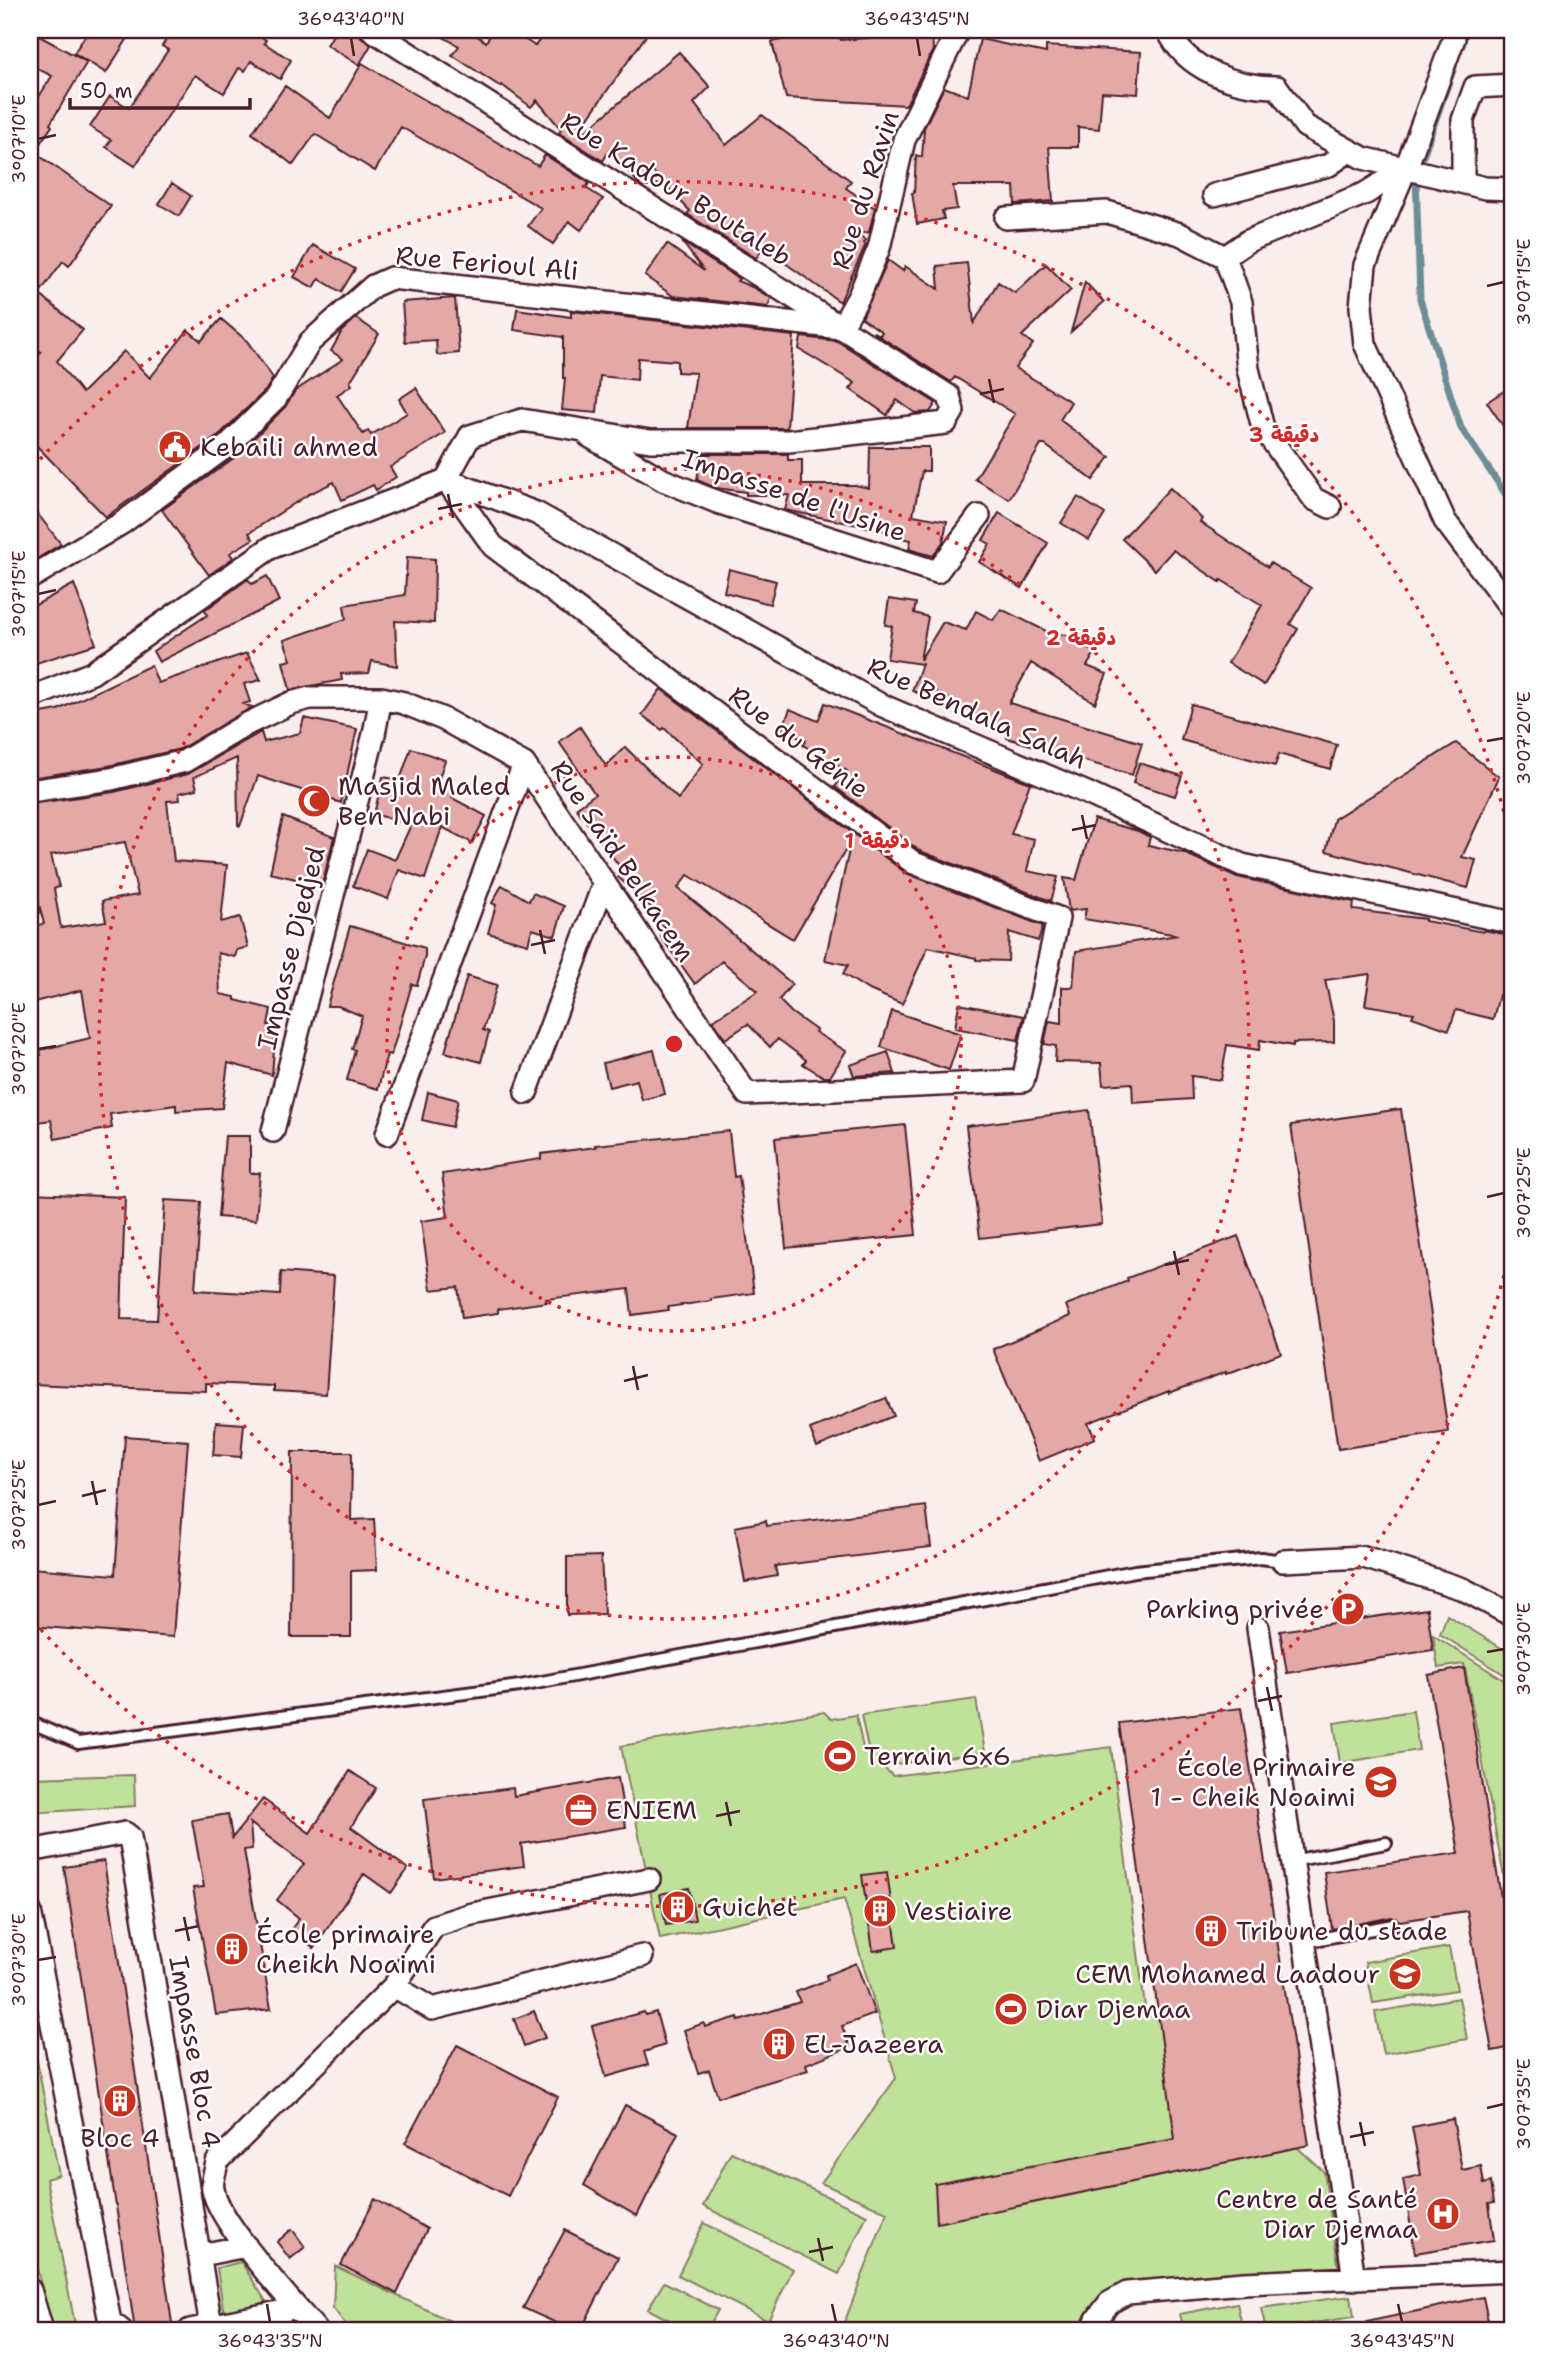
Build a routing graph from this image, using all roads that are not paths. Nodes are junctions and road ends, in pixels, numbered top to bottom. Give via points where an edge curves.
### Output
1 (372, 30) edge
2 (958, 30) edge
3 (1168, 30) edge
4 (1452, 30) edge
5 (1513, 85) edge
6 (1349, 151) junction
7 (1406, 168) junction
8 (1463, 182) junction
9 (1513, 189) edge
10 (1214, 195) dead end
11 (1006, 218) dead end
12 (1225, 257) junction
13 (841, 328) junction
14 (575, 428) junction
15 (446, 480) junction
16 (1330, 507) dead end
17 (979, 516) dead end
18 (30, 578) edge
19 (1513, 611) edge
20 (30, 698) edge
21 (381, 698) junction
22 (524, 764) junction
23 (30, 791) edge
24 (604, 883) junction
25 (1513, 923) edge
26 (1023, 1081) joint
27 (527, 1093) dead end
28 (274, 1130) dead end
29 (387, 1134) dead end
30 (1283, 1561) joint
31 (1513, 1616) edge
32 (1258, 1628) dead end
33 (30, 1722) edge
34 (1386, 1843) dead end
35 (30, 1851) edge
36 (1292, 1861) junction
37 (649, 1879) dead end
38 (30, 1911) edge
39 (1393, 1925) dead end
40 (1304, 1942) junction
41 (642, 1956) dead end
42 (394, 1986) junction
43 (246, 2246) junction
44 (201, 2255) junction
45 (1513, 2271) edge
46 (1354, 2279) junction
47 (30, 2290) edge
48 (291, 2301) junction
49 (211, 2326) junction
50 (42, 2330) edge
51 (121, 2330) edge
52 (190, 2330) edge
53 (316, 2330) edge
54 (1092, 2330) edge

1 - 13 street, Rue Kadour Boutaleb
2 - 13 street, Rue du Ravin via 904,140 879,248
3 - 6 street via 1199,66 1234,82 1277,87 1305,126
4 - 7 street via 1454,38
5 - 8 street via 1475,87 1463,120
6 - 7 street
6 - 10 street via 1329,164
7 - 8 street
7 - 12 street via 1366,193 1248,241
7 - 19 street via 1365,265 1360,307 1366,344 1445,520
8 - 9 street
11 - 12 street via 1107,212 1180,234
12 - 16 street via 1241,302 1248,369 1263,428 1314,499
13 - 14 street, Rue Kadour Boutaleb via 949,396 953,411 946,423 789,441 650,441
13 - 18 street, Rue Ferioul Ali via 391,278 373,286 310,342 276,398 227,446 121,523
14 - 15 street via 522,420 470,436
14 - 17 street, Impasse de l'Usine via 663,480 717,502 937,572
15 - 20 street via 270,548 92,673
15 - 25 street, Rue Bendala Salah via 536,513 881,705 1242,865
15 - 26 street, Rue du Génie via 492,546 914,863 1058,918
21 - 22 street, Rue Saïd Belkacem via 404,702 443,719
21 - 23 street, Rue Saïd Belkacem via 310,698 291,703 185,761 111,779
21 - 28 street, Impasse Djedjed
22 - 24 street, Rue Saïd Belkacem
22 - 29 street
24 - 26 street, Rue Saïd Belkacem via 747,1094
24 - 27 street
30 - 31 street via 1364,1557 1464,1589
30 - 33 lane via 1261,1558 1135,1571 520,1686 78,1743
32 - 36 street
34 - 36 lane
35 - 44 street, Impasse Bloc 4 via 125,1833 130,1837
36 - 40 street
37 - 42 street via 468,1915 435,1926
38 - 51 street via 110,2322
39 - 40 lane
40 - 46 street
41 - 42 street via 432,2009
42 - 43 street via 217,2162 212,2188 219,2207
43 - 44 street
43 - 48 street
44 - 49 street
45 - 46 street
46 - 54 street via 1127,2293 1109,2303
47 - 50 street
48 - 49 street via 284,2311
48 - 53 street
49 - 52 street

